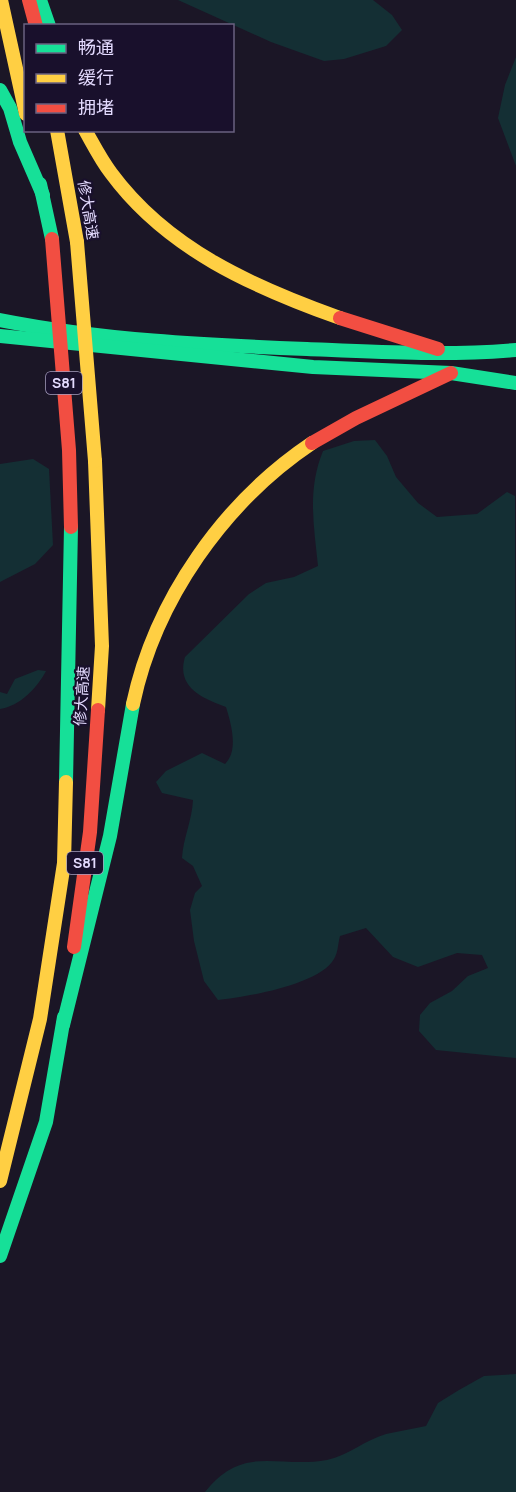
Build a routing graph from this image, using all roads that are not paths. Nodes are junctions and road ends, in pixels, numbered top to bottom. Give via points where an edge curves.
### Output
1 (1, 0) edge
2 (29, 0) edge
3 (40, 0) edge
4 (35, 24) edge
5 (48, 24) edge
6 (0, 90) edge
7 (24, 105) edge
8 (29, 132) edge
9 (57, 132) edge
10 (87, 132) edge
11 (43, 195) junction
12 (0, 320) edge
13 (0, 336) edge
14 (516, 350) edge
15 (459, 355) junction
16 (451, 373) junction
17 (516, 383) edge
18 (63, 1025) junction
19 (0, 1181) edge
20 (0, 1256) edge

1 - 7 highway
2 - 4 highway
3 - 5 highway
6 - 11 highway
8 - 11 highway, 修大高速 / S81
9 - 18 highway, 修大高速 / S81, bridge via 77,242 95,461 102,646 90,832
10 - 15 highway via 111,174 155,222 215,263 280,297
11 - 19 highway, 修大高速 / S81, bridge via 52,239 69,450 64,863 40,1019
12 - 15 highway via 41,328 216,345
13 - 16 highway via 313,367
14 - 15 highway
16 - 17 highway
16 - 18 highway via 349,422 302,450 253,491 206,546 179,588 152,638 137,684 110,835
18 - 20 highway, 修大高速 / S81 via 45,1122

